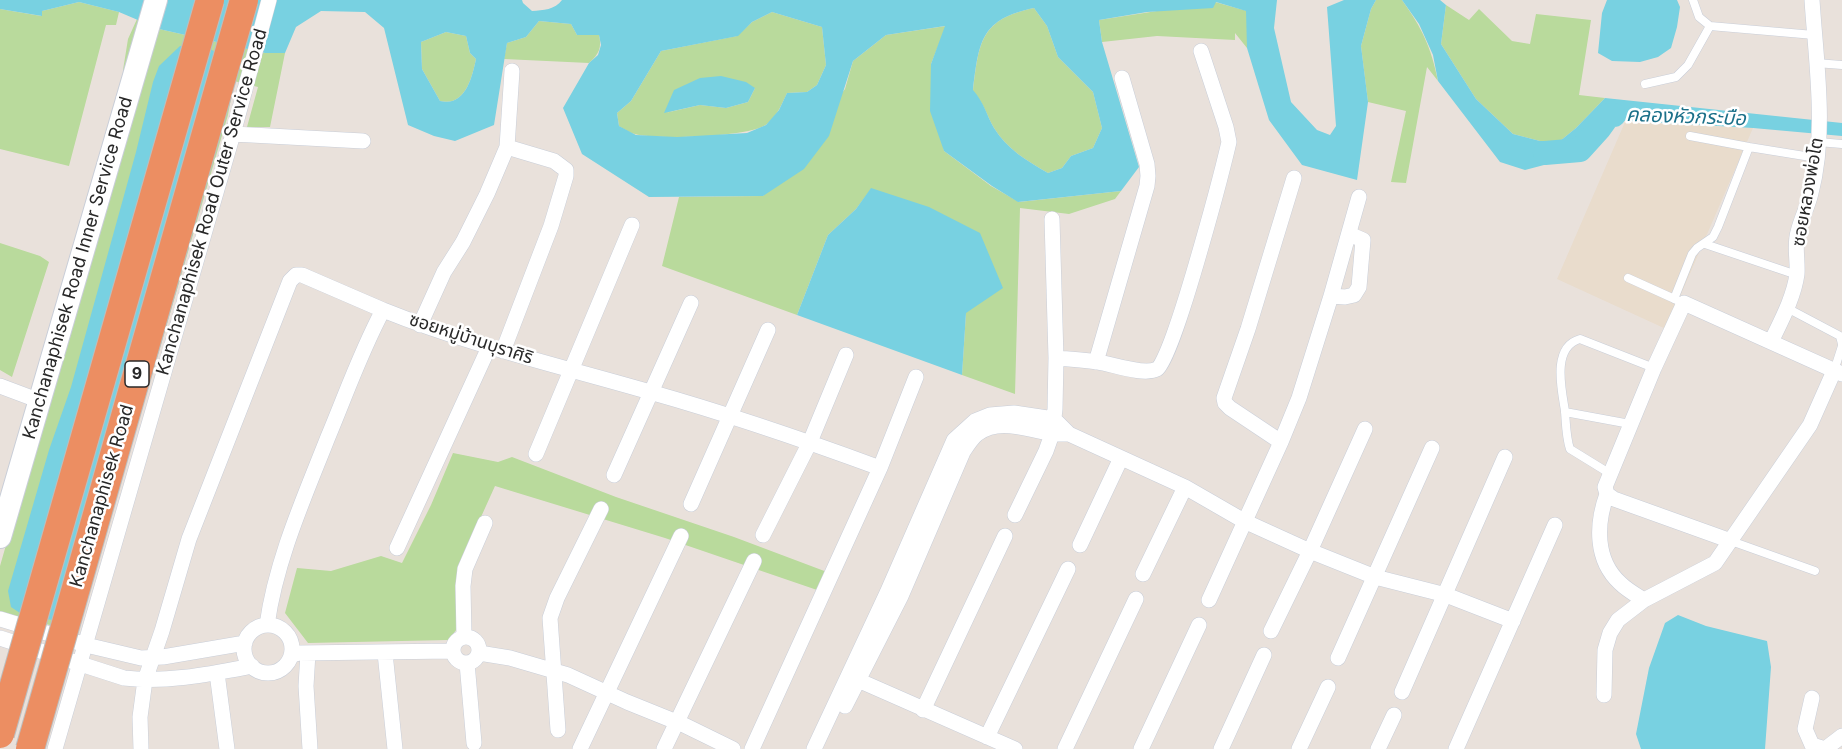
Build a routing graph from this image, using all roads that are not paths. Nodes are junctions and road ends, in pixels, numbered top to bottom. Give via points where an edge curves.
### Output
1 (156, 0) edge
2 (210, 0) edge
3 (244, 0) edge
4 (269, 0) edge
5 (1693, 0) edge
6 (1812, 0) edge
7 (1710, 26) junction
8 (1814, 35) junction
9 (1201, 51) dead end
10 (1816, 63) junction
11 (1842, 65) edge
12 (512, 71) dead end
13 (1122, 78) dead end
14 (1645, 84) dead end
15 (233, 134) junction
16 (1690, 136) dead end
17 (1818, 139) junction
18 (363, 141) dead end
19 (1842, 144) edge
20 (507, 147) junction
21 (1749, 147) junction
22 (1817, 158) junction
23 (1294, 178) dead end
24 (1359, 197) dead end
25 (1052, 219) dead end
26 (632, 225) dead end
27 (1349, 234) junction
28 (1705, 244) junction
29 (1797, 274) junction
30 (1628, 278) dead end
31 (1331, 296) junction
32 (1679, 301) junction
33 (691, 303) dead end
34 (1787, 308) junction
35 (383, 310) junction
36 (420, 325) junction
37 (768, 330) dead end
38 (1771, 342) junction
39 (1842, 345) edge
40 (496, 349) junction
41 (846, 355) dead end
42 (1056, 358) junction
43 (1096, 362) junction
44 (1654, 368) junction
45 (572, 370) junction
46 (1838, 372) edge
47 (915, 377) dead end
48 (0, 386) edge
49 (652, 392) junction
50 (40, 401) junction
51 (1565, 412) junction
52 (730, 416) junction
53 (1630, 424) junction
54 (1053, 426) junction
55 (1365, 429) dead end
56 (810, 442) junction
57 (1281, 442) junction
58 (1432, 448) dead end
59 (536, 454) dead end
60 (1504, 457) dead end
61 (1121, 458) junction
62 (880, 468) junction
63 (1609, 473) junction
64 (614, 476) dead end
65 (1185, 487) junction
66 (1607, 494) junction
67 (691, 504) dead end
68 (601, 509) dead end
69 (1015, 515) dead end
70 (1244, 521) junction
71 (485, 523) dead end
72 (1555, 525) dead end
73 (763, 535) dead end
74 (681, 536) dead end
75 (1005, 536) dead end
76 (0, 537) edge
77 (1731, 541) junction
78 (1080, 545) dead end
79 (397, 548) dead end
80 (1310, 551) junction
81 (754, 561) dead end
82 (1068, 569) dead end
83 (1815, 571) dead end
84 (1143, 574) dead end
85 (1375, 577) junction
86 (1446, 595) junction
87 (1136, 599) dead end
88 (1209, 600) dead end
89 (1644, 600) junction
90 (0, 619) edge
91 (1513, 621) junction
92 (267, 626) junction
93 (1199, 626) dead end
94 (1271, 631) dead end
95 (464, 636) junction
96 (0, 638) edge
97 (245, 643) junction
98 (86, 645) junction
99 (452, 651) junction
100 (308, 653) junction
101 (385, 653) junction
102 (292, 655) junction
103 (1264, 655) dead end
104 (473, 658) junction
105 (1338, 658) dead end
106 (153, 659) junction
107 (81, 663) junction
108 (252, 666) junction
109 (553, 670) junction
110 (217, 673) junction
111 (853, 678) junction
112 (145, 680) junction
113 (1328, 687) dead end
114 (606, 692) junction
115 (1402, 692) dead end
116 (1605, 694) dead end
117 (1812, 698) dead end
118 (923, 710) junction
119 (1394, 715) dead end
120 (676, 722) junction
121 (558, 730) dead end
122 (0, 734) edge
123 (1842, 736) edge
124 (987, 737) junction
125 (474, 743) dead end
126 (30, 749) edge
127 (55, 749) edge
128 (141, 749) edge
129 (227, 749) edge
130 (310, 749) edge
131 (395, 749) edge
132 (580, 749) edge
133 (664, 749) edge
134 (733, 749) edge
135 (752, 749) edge
136 (814, 749) edge
137 (824, 749) edge
138 (1015, 749) edge
139 (1065, 749) edge
140 (1141, 749) edge
141 (1221, 749) edge
142 (1299, 749) edge
143 (1378, 749) edge
144 (1456, 749) edge
145 (1825, 749) edge

1 - 50 main road, Kanchanaphisek Road Inner Service Road
2 - 122 highway, Kanchanaphisek Road / 9, bridge
3 - 126 highway, Kanchanaphisek Road / 9, bridge
4 - 15 street, Kanchanaphisek Road Outer Service Road
5 - 7 lane via 1699,17
6 - 8 street, ซอยหลวงพ่อโต
7 - 8 lane
7 - 14 lane via 1688,65 1676,76
8 - 10 street, ซอยหลวงพ่อโต
9 - 43 street via 1229,142 1174,335 1158,369
10 - 11 lane
10 - 17 street, ซอยหลวงพ่อโต
12 - 20 street
13 - 43 street via 1148,176
15 - 18 street
15 - 98 street, Kanchanaphisek Road Outer Service Road
16 - 21 lane
17 - 19 lane
17 - 22 street, ซอยหลวงพ่อโต
20 - 36 street
20 - 40 street via 554,161 566,170 566,176 551,226
21 - 22 lane
21 - 28 lane via 1718,227
22 - 29 street, ซอยหลวงพ่อโต via 1797,234
23 - 57 street via 1224,398 1230,408
24 - 27 street
25 - 42 street
26 - 45 street
27 - 31 street
27 - 31 street via 1363,240 1359,287 1354,295
28 - 29 lane
28 - 32 lane via 1692,254
29 - 34 street, ซอยหลวงพ่อโต
30 - 32 lane
31 - 57 street
32 - 38 street
32 - 44 street
33 - 49 street
34 - 38 street, ซอยหลวงพ่อโต
34 - 39 lane via 1840,336
35 - 36 street, ซอยหมู่บ้านบุราศิริ
35 - 92 street via 293,526
35 - 106 street, ซอยหมู่บ้านบุราศิริ via 302,275 290,281 189,539
36 - 40 street, ซอยหมู่บ้านบุราศิริ
37 - 52 street
38 - 46 street
39 - 46 lane
40 - 45 street, ซอยหมู่บ้านบุราศิริ
40 - 79 street
41 - 56 street
42 - 43 street
42 - 54 street
44 - 51 lane via 1575,340 1560,368
44 - 53 street
45 - 49 street, ซอยหมู่บ้านบุราศิริ
45 - 59 street
46 - 77 street via 1810,425
47 - 62 street
48 - 50 street
49 - 52 street, ซอยหมู่บ้านบุราศิริ
49 - 64 street
50 - 76 main road, Kanchanaphisek Road Inner Service Road
51 - 53 lane
51 - 63 lane via 1570,449
52 - 56 street, ซอยหมู่บ้านบุราศิริ
52 - 67 street
53 - 63 street
54 - 61 street
54 - 69 street via 1046,451
54 - 111 street via 1014,413 990,415 959,434 957,449 920,534 887,593
55 - 80 street
56 - 62 street, ซอยหมู่บ้านบุราศิริ
56 - 73 street
57 - 70 street
58 - 85 street
60 - 86 street
61 - 65 street
61 - 78 street
62 - 135 street
63 - 66 street
65 - 70 street
65 - 84 street
66 - 77 street
66 - 89 street via 1599,523 1600,546 1608,569 1620,584
68 - 109 street via 550,618
70 - 80 street
70 - 88 street
71 - 95 street via 465,569
72 - 91 street
74 - 114 street
75 - 118 street
77 - 83 lane
77 - 89 street via 1715,563
80 - 85 street
80 - 94 street
81 - 120 street
82 - 124 street
85 - 86 street
85 - 105 street
86 - 91 street
86 - 115 street
87 - 139 street
89 - 116 street via 1618,620 1610,633 1605,650
90 - 98 street
91 - 144 street
92 - 97 street via 255,629
92 - 102 street via 285,632
93 - 140 street
95 - 99 street via 455,641
95 - 104 street via 474,639 479,648
96 - 107 street
97 - 106 street
97 - 108 street via 244,651
98 - 106 street
98 - 107 street, Kanchanaphisek Road Outer Service Road
99 - 101 street
99 - 104 street via 457,660
100 - 101 street
100 - 102 street
100 - 130 street
101 - 131 street
102 - 108 street via 275,672 266,673
103 - 141 street
104 - 109 street via 510,658
104 - 125 street
106 - 112 street, ซอยหมู่บ้านบุราศิริ
107 - 112 street via 124,678
107 - 127 street, Kanchanaphisek Road Outer Service Road
108 - 110 street
109 - 114 street
109 - 121 street
110 - 112 street
110 - 129 street
111 - 118 street
111 - 136 street
111 - 137 street
112 - 128 street, ซอยหมู่บ้านบุราศิริ
113 - 142 street
114 - 120 street
114 - 132 street
117 - 145 street via 1805,729 1812,745
118 - 124 street
119 - 143 street
120 - 133 street
120 - 134 street
123 - 145 street
124 - 138 street

